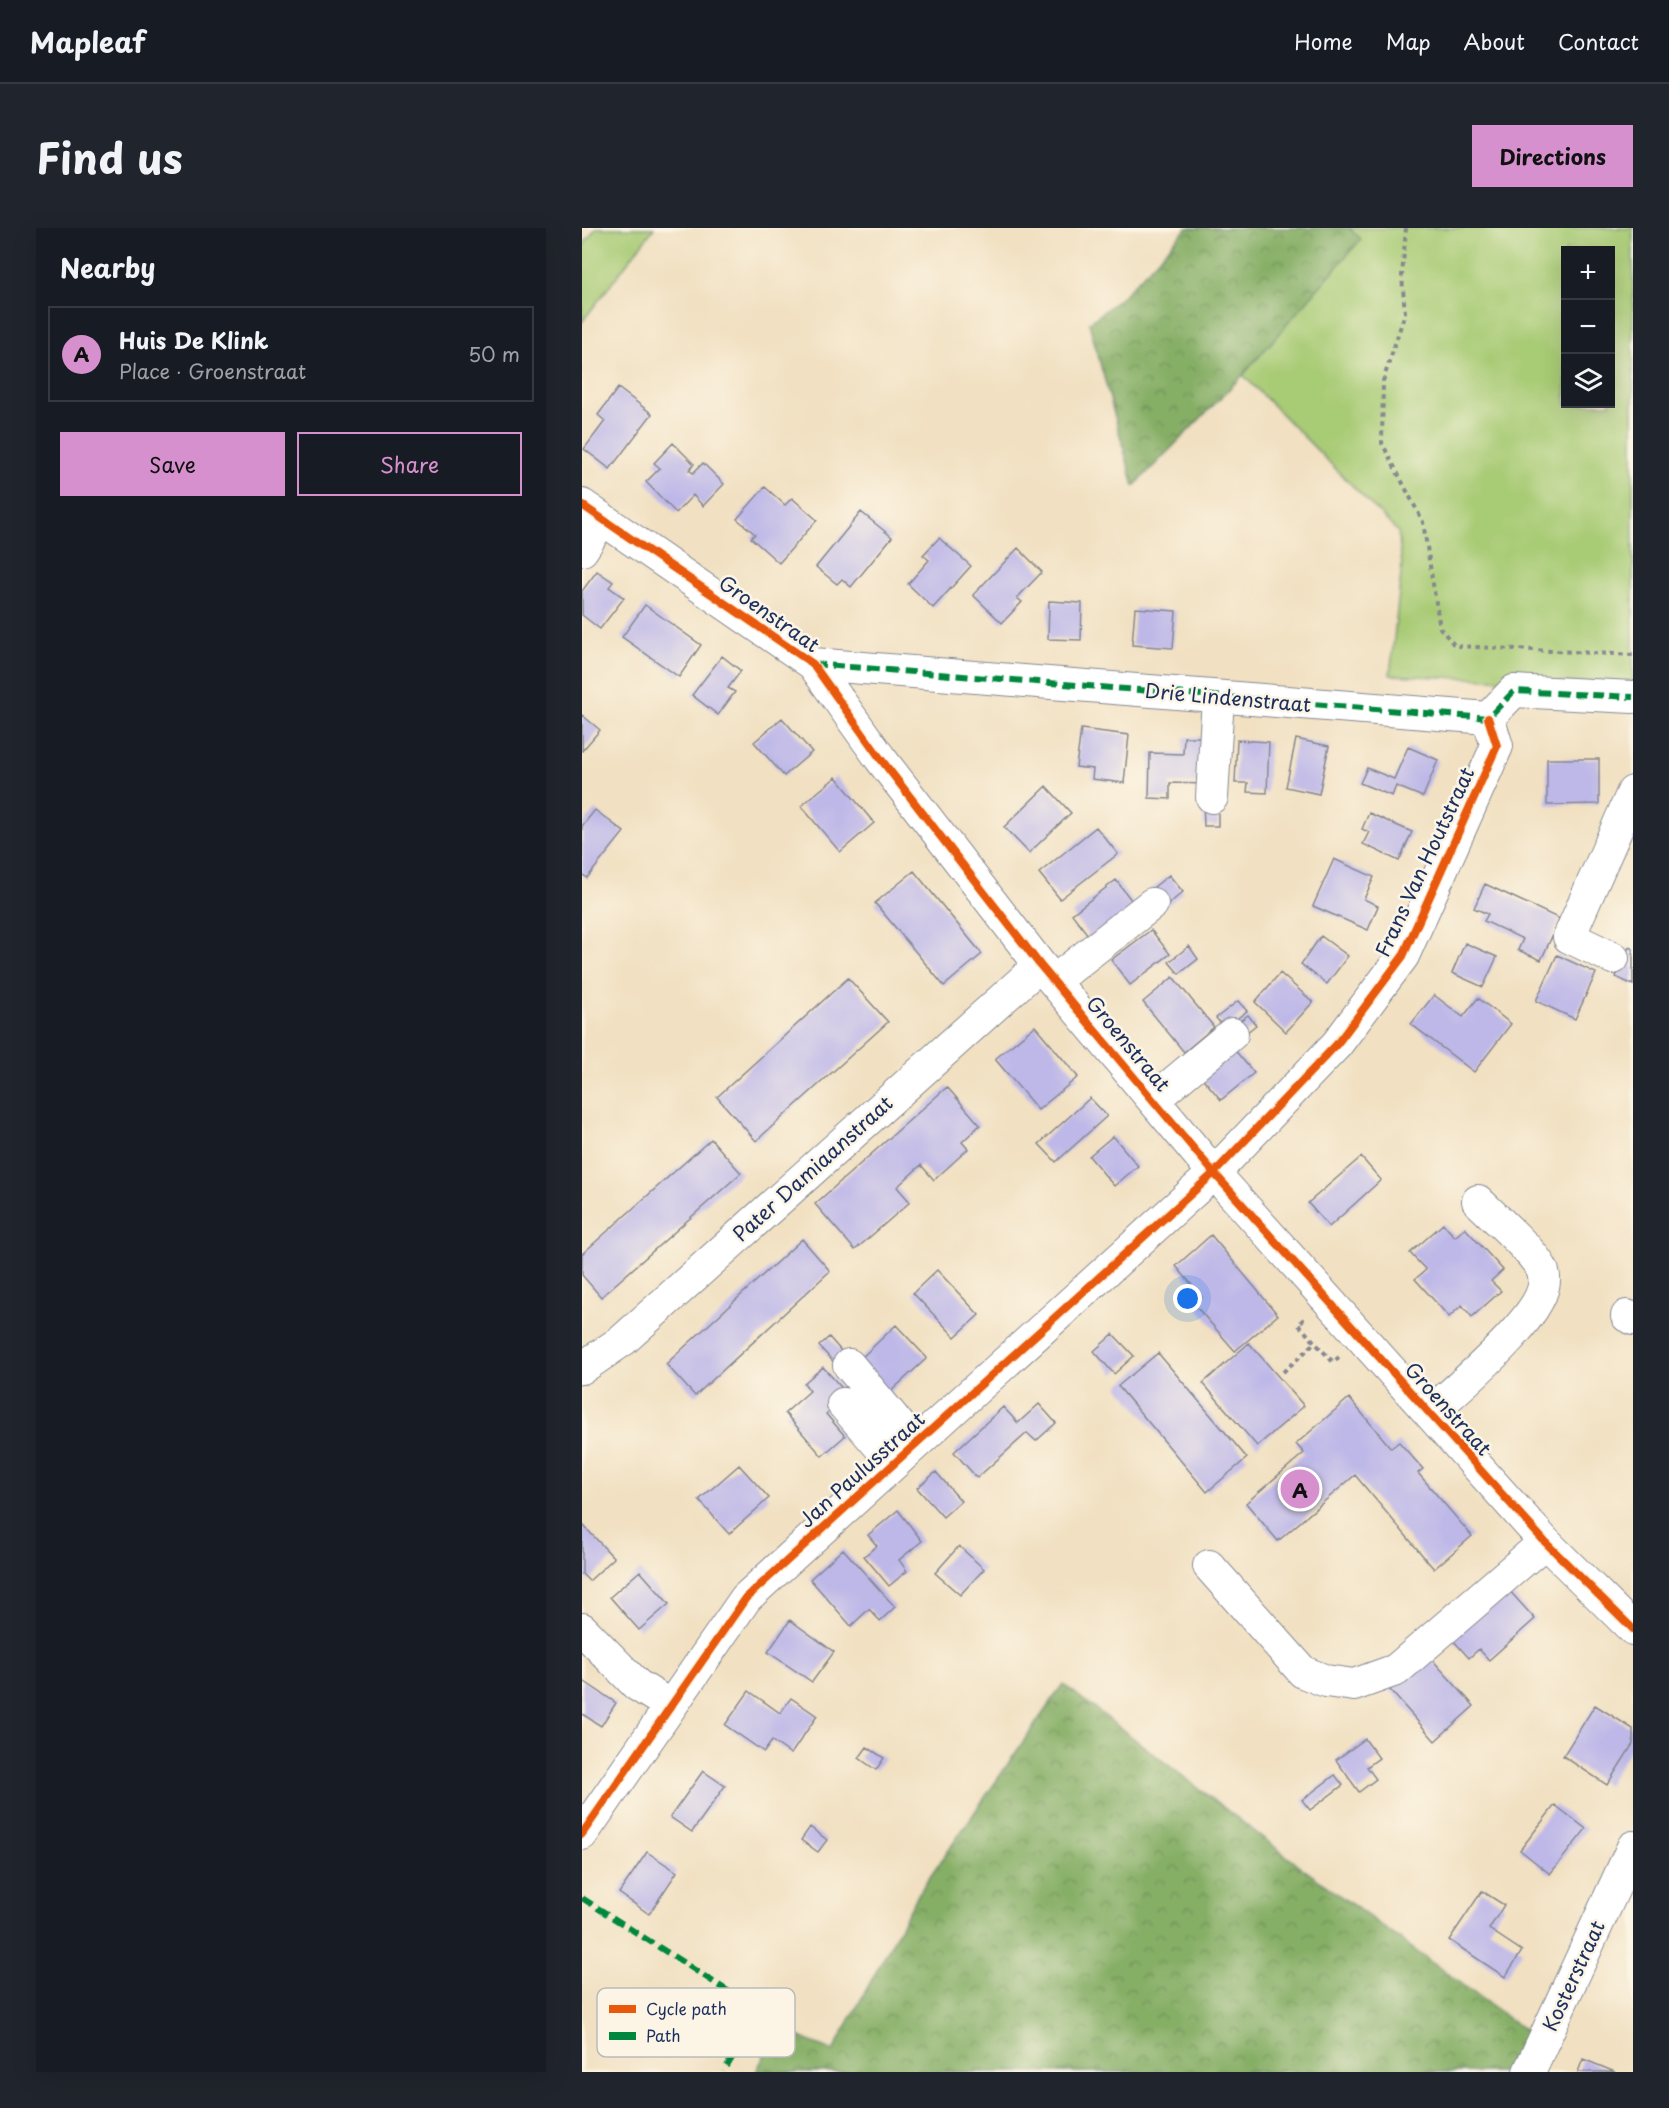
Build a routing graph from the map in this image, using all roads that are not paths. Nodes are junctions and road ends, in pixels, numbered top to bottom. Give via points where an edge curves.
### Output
1 (592, 512) edge
2 (582, 550) edge
3 (813, 664) junction
4 (1633, 697) edge
5 (1218, 698) junction
6 (1488, 718) junction
7 (1633, 792) edge
8 (1212, 797) dead end
9 (1152, 904) dead end
10 (1613, 958) dead end
11 (1047, 973) junction
12 (1225, 1030) dead end
13 (1149, 1094) junction
14 (1214, 1173) junction
15 (1478, 1201) dead end
16 (849, 1365) dead end
17 (582, 1368) edge
18 (843, 1404) dead end
19 (1430, 1413) junction
20 (905, 1454) junction
21 (1545, 1542) junction
22 (1209, 1566) dead end
23 (582, 1629) edge
24 (1633, 1629) edge
25 (669, 1705) junction
26 (582, 1834) edge
27 (1633, 1847) edge
28 (1529, 2072) edge

1 - 2 street
1 - 3 street, Groenstraat
3 - 5 street, Drie Lindenstraat
3 - 11 street, Groenstraat via 880,758
4 - 6 street via 1515,691
5 - 6 street, Drie Lindenstraat
5 - 8 street
6 - 14 street, Frans Van Houtstraat via 1497,746 1403,956 1337,1044
7 - 10 street via 1569,937
9 - 11 street, Pater Damiaanstraat
11 - 13 street, Groenstraat
11 - 17 street, Pater Damiaanstraat via 624,1340
12 - 13 street
13 - 14 street, Groenstraat
14 - 19 street, Groenstraat
14 - 20 street, Jan Paulusstraat
15 - 19 street via 1544,1272 1544,1290 1536,1308 1499,1348
16 - 20 street
18 - 20 street
19 - 21 street, Groenstraat
20 - 25 street, Jan Paulusstraat via 746,1598
21 - 22 street via 1396,1670 1354,1685 1326,1681 1303,1672
21 - 24 street, Groenstraat
23 - 25 street via 637,1684
25 - 26 street, Jan Paulusstraat
27 - 28 street, Kosterstraat

